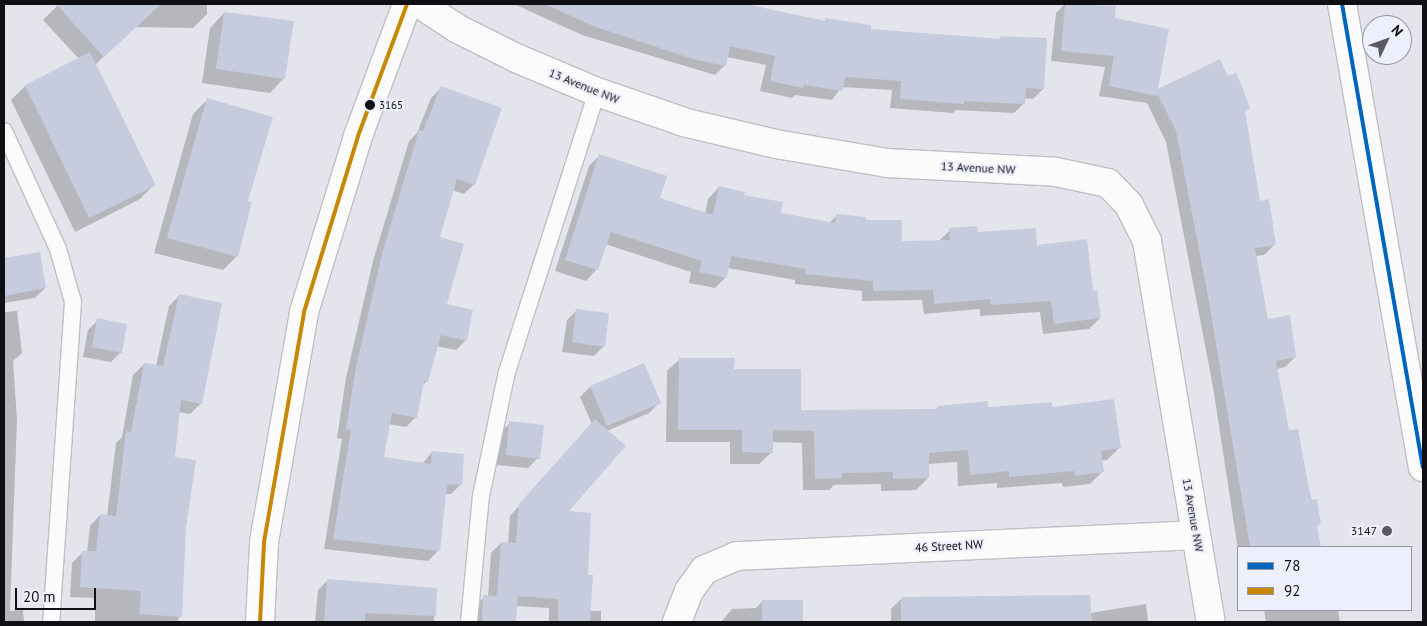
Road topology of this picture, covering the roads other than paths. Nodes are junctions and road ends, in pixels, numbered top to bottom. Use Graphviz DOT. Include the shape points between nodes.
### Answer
graph roads {
  1 [pos="407,4"];
  2 [pos="420,4"];
  3 [pos="1342,4"];
  4 [pos="597,92"];
  5 [pos="4,131"];
  6 [pos="1420,428"];
  7 [pos="1423,467"];
  8 [pos="1196,535"];
  9 [pos="51,622"];
  10 [pos="260,622"];
  11 [pos="469,622"];
  12 [pos="678,622"];
  13 [pos="1211,622"];
  1 -- 10 [label="street" via="358,136 304,312 264,542"];
  2 -- 4 [label="street, 13 Avenue NW" via="485,43"];
  3 -- 6 [label="street"];
  4 -- 8 [label="street, 13 Avenue NW" via="687,124 776,144 887,162 1056,172 1108,183 1129,205 1147,241"];
  4 -- 11 [label="lane" via="507,372 481,496"];
  5 -- 9 [label="lane" via="58,249 73,302"];
  6 -- 7 [label="street"];
  8 -- 12 [label="street, 46 Street NW" via="737,556 704,570 689,591"];
  8 -- 13 [label="street, 13 Avenue NW"];
}
